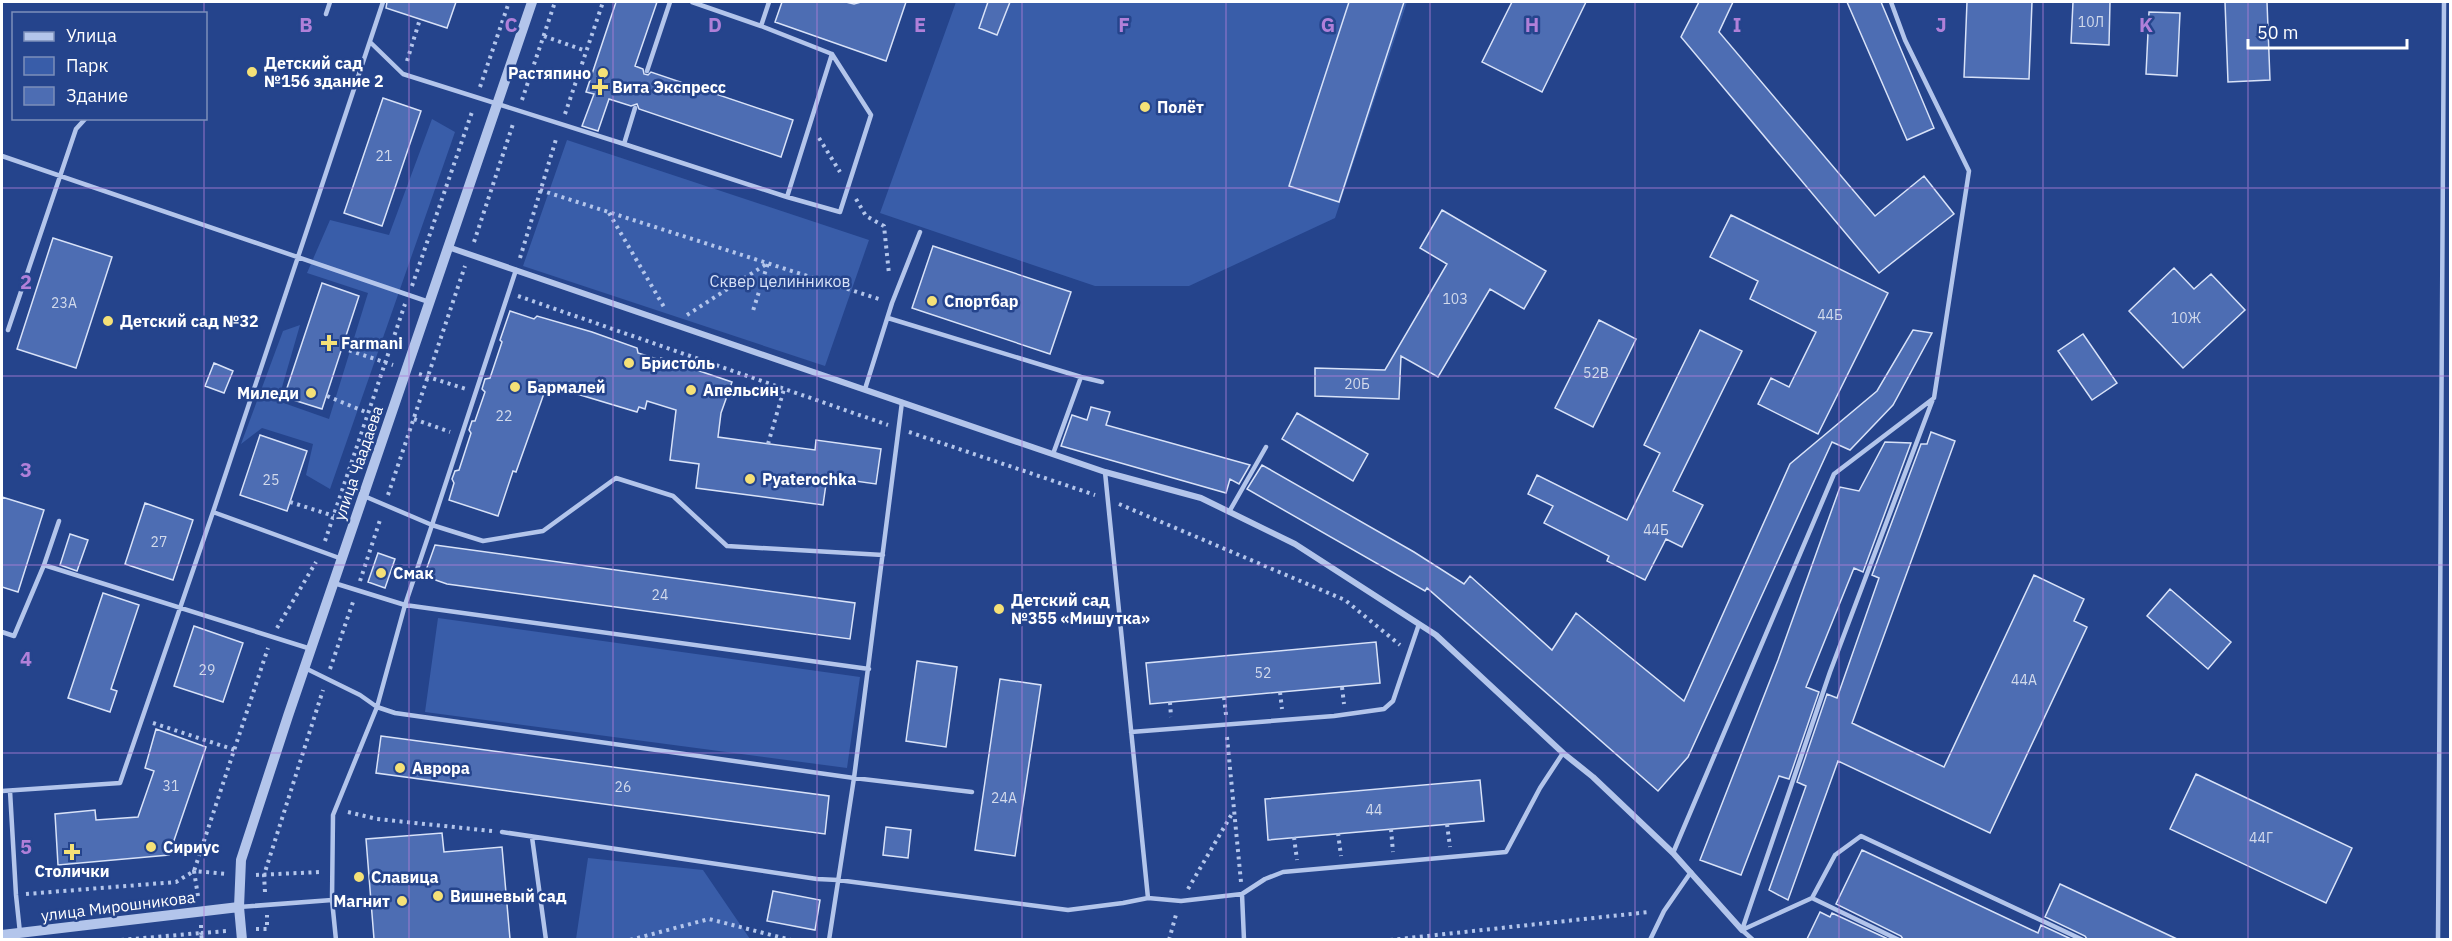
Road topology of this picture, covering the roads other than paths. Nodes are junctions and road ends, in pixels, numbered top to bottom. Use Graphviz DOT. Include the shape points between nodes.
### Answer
graph roads {
  1 [pos="330,2"];
  2 [pos="383,2"];
  3 [pos="532,2"];
  4 [pos="670,2"];
  5 [pos="692,2"];
  6 [pos="769,2"];
  7 [pos="1892,2"];
  8 [pos="2444,2"];
  9 [pos="326,14"];
  10 [pos="761,26"];
  11 [pos="370,42"];
  12 [pos="2444,48"];
  13 [pos="2451,52"];
  14 [pos="832,54"];
  15 [pos="647,70"];
  16 [pos="497,104"];
  17 [pos="635,108"];
  18 [pos="84,120"];
  19 [pos="624,144"];
  20 [pos="2,156"];
  21 [pos="59,176"];
  22 [pos="787,197"];
  23 [pos="920,232"];
  24 [pos="448,247"];
  25 [pos="298,258"];
  26 [pos="516,270"];
  27 [pos="429,302"];
  28 [pos="888,318"];
  29 [pos="8,330"];
  30 [pos="1081,377"];
  31 [pos="1102,382"];
  32 [pos="865,389"];
  33 [pos="1934,398"];
  34 [pos="902,402"];
  35 [pos="1266,447"];
  36 [pos="1053,454"];
  37 [pos="1105,472"];
  38 [pos="363,496"];
  39 [pos="213,512"];
  40 [pos="1229,512"];
  41 [pos="59,521"];
  42 [pos="432,525"];
  43 [pos="883,555"];
  44 [pos="342,559"];
  45 [pos="44,566"];
  46 [pos="334,583"];
  47 [pos="405,605"];
  48 [pos="179,607"];
  49 [pos="1419,624"];
  50 [pos="2,632"];
  51 [pos="311,650"];
  52 [pos="305,668"];
  53 [pos="869,669"];
  54 [pos="377,707"];
  55 [pos="1131,732"];
  56 [pos="1563,753"];
  57 [pos="854,778"];
  58 [pos="2,791"];
  59 [pos="10,791"];
  60 [pos="972,792"];
  61 [pos="502,832"];
  62 [pos="532,837"];
  63 [pos="1673,853"];
  64 [pos="1691,872"];
  65 [pos="838,880"];
  66 [pos="1242,894"];
  67 [pos="1148,898"];
  68 [pos="1812,898"];
  69 [pos="332,900"];
  70 [pos="239,907"];
  71 [pos="1743,930"];
  72 [pos="20,933"];
  73 [pos="2,934"];
  74 [pos="242,939"];
  75 [pos="336,939"];
  76 [pos="546,939"];
  77 [pos="829,939"];
  78 [pos="1244,939"];
  79 [pos="1650,939"];
  80 [pos="1754,939"];
  81 [pos="1899,939"];
  82 [pos="2083,939"];
  83 [pos="2438,939"];
  1 -- 9 [label="lane"];
  2 -- 11 [label="lane"];
  3 -- 16 [label="street, улица Чаадаева"];
  4 -- 15 [label="lane"];
  5 -- 10 [label="lane"];
  6 -- 10 [label="lane"];
  7 -- 33 [label="lane" via="1905,40 1969,171"];
  8 -- 12 [label="lane"];
  10 -- 14 [label="lane"];
  11 -- 16 [label="lane" via="403,74"];
  11 -- 25 [label="lane"];
  12 -- 13 [label="lane"];
  12 -- 83 [label="lane"];
  14 -- 22 [label="lane"];
  14 -- 22 [label="lane" via="871,115 840,212"];
  16 -- 19 [label="lane"];
  16 -- 24 [label="street, улица Чаадаева"];
  17 -- 19 [label="lane"];
  18 -- 21 [label="lane" via="76,129"];
  19 -- 22 [label="lane"];
  20 -- 21 [label="lane"];
  21 -- 25 [label="lane"];
  21 -- 29 [label="lane"];
  23 -- 28 [label="lane"];
  24 -- 26 [label="street"];
  24 -- 27 [label="street, улица Чаадаева"];
  25 -- 27 [label="lane"];
  25 -- 39 [label="lane"];
  26 -- 32 [label="street"];
  26 -- 42 [label="lane"];
  27 -- 38 [label="street, улица Чаадаева"];
  28 -- 30 [label="lane"];
  28 -- 32 [label="lane"];
  30 -- 31 [label="lane"];
  30 -- 36 [label="lane"];
  32 -- 34 [label="street"];
  33 -- 63 [label="lane" via="1834,474"];
  33 -- 71 [label="lane" via="1830,672"];
  34 -- 36 [label="street"];
  34 -- 43 [label="lane"];
  35 -- 40 [label="lane"];
  36 -- 37 [label="street"];
  37 -- 40 [label="street" via="1201,498"];
  37 -- 55 [label="lane"];
  38 -- 42 [label="lane"];
  38 -- 44 [label="street, улица Чаадаева"];
  39 -- 44 [label="lane"];
  39 -- 48 [label="lane"];
  40 -- 49 [label="street" via="1295,544"];
  41 -- 45 [label="lane"];
  42 -- 43 [label="lane" via="483,541 543,531 616,478 673,496 727,546"];
  42 -- 47 [label="lane"];
  43 -- 53 [label="lane"];
  44 -- 46 [label="street, улица Чаадаева"];
  45 -- 48 [label="lane"];
  45 -- 50 [label="lane" via="14,636"];
  46 -- 47 [label="lane"];
  46 -- 51 [label="street, улица Чаадаева"];
  47 -- 53 [label="lane"];
  47 -- 54 [label="lane"];
  48 -- 51 [label="lane"];
  48 -- 59 [label="lane" via="120,783"];
  49 -- 55 [label="lane" via="1393,701 1384,709"];
  49 -- 56 [label="street" via="1436,635"];
  51 -- 52 [label="street, улица Чаадаева"];
  52 -- 54 [label="lane"];
  52 -- 70 [label="street, улица Чаадаева" via="241,860"];
  53 -- 57 [label="lane"];
  54 -- 57 [label="lane" via="395,713"];
  54 -- 69 [label="lane" via="333,815"];
  55 -- 67 [label="lane"];
  56 -- 63 [label="street"];
  56 -- 66 [label="lane" via="1506,852 1283,872"];
  57 -- 60 [label="lane"];
  57 -- 65 [label="lane"];
  58 -- 59 [label="lane"];
  59 -- 72 [label="lane"];
  61 -- 62 [label="lane"];
  62 -- 65 [label="lane"];
  62 -- 76 [label="lane"];
  63 -- 64 [label="street"];
  64 -- 71 [label="street"];
  64 -- 79 [label="lane"];
  65 -- 67 [label="lane" via="1068,910"];
  65 -- 77 [label="lane"];
  66 -- 67 [label="lane" via="1181,901"];
  66 -- 78 [label="lane"];
  68 -- 71 [label="lane"];
  68 -- 81 [label="lane"];
  68 -- 82 [label="lane" via="1835,855 1861,836"];
  69 -- 70 [label="lane"];
  69 -- 75 [label="lane"];
  70 -- 72 [label="street, улица Мирошникова"];
  70 -- 74 [label="street, улица Чаадаева"];
  71 -- 80 [label="lane"];
  72 -- 73 [label="street, улица Мирошникова"];
}
